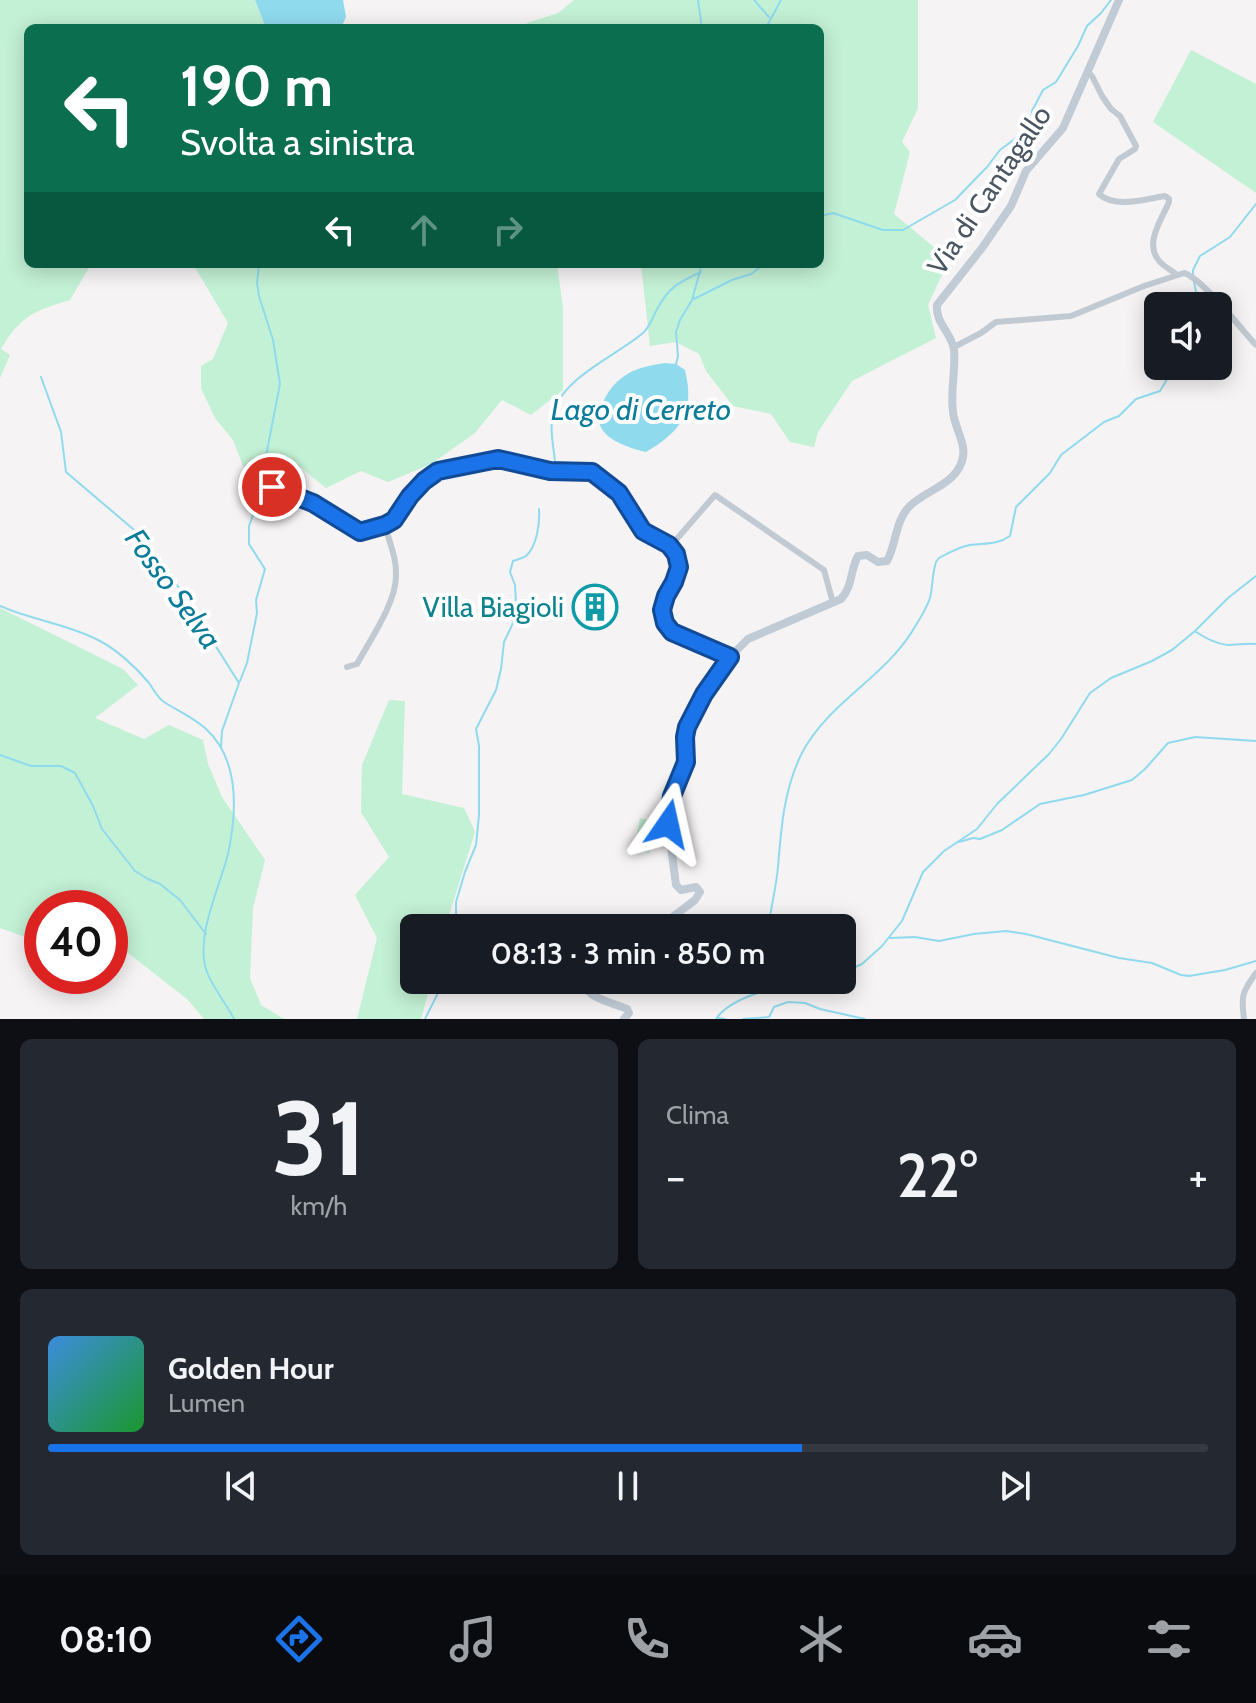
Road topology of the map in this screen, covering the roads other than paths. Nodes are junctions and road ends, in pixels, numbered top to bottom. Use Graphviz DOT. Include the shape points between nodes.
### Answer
graph roads {
  1 [pos="1119,0"];
  2 [pos="1088,72"];
  3 [pos="1176,274"];
  4 [pos="1256,345"];
  5 [pos="954,347"];
  6 [pos="272,487"];
  7 [pos="385,525"];
  8 [pos="669,545"];
  9 [pos="833,603"];
  10 [pos="730,657"];
  11 [pos="347,667"];
  12 [pos="676,914"];
  13 [pos="1256,973"];
  14 [pos="592,994"];
  15 [pos="624,1019"];
  16 [pos="1244,1019"];
  1 -- 2 [label="street, Via di Cantagallo"];
  2 -- 3 [label="street" via="1136,146 1119,159 1099,194 1122,202 1169,199 1154,244 1160,262"];
  2 -- 5 [label="street, Via di Cantagallo" via="1063,128 1026,171 1011,206 937,305 936,314"];
  3 -- 4 [label="street" via="1195,279"];
  3 -- 5 [label="street" via="1071,316 996,322"];
  5 -- 9 [label="street, Via di Cantagallo" via="953,414 963,444 960,466 908,508 887,561 858,556 850,586"];
  6 -- 7 [label="street" via="313,503 360,532"];
  7 -- 8 [label="street" via="438,471 498,459 550,471 592,472 619,493 643,531"];
  7 -- 11 [label="street" via="394,554 395,585 357,664"];
  8 -- 9 [label="street" via="715,495 824,570"];
  8 -- 10 [label="street" via="679,567 662,610 665,623 672,632"];
  9 -- 10 [label="street" via="756,634"];
  10 -- 12 [label="street" via="687,727 686,762 669,808 676,885 700,892"];
  13 -- 16 [label="street" via="1243,991"];
  14 -- 15 [label="street" via="627,1009"];
}
